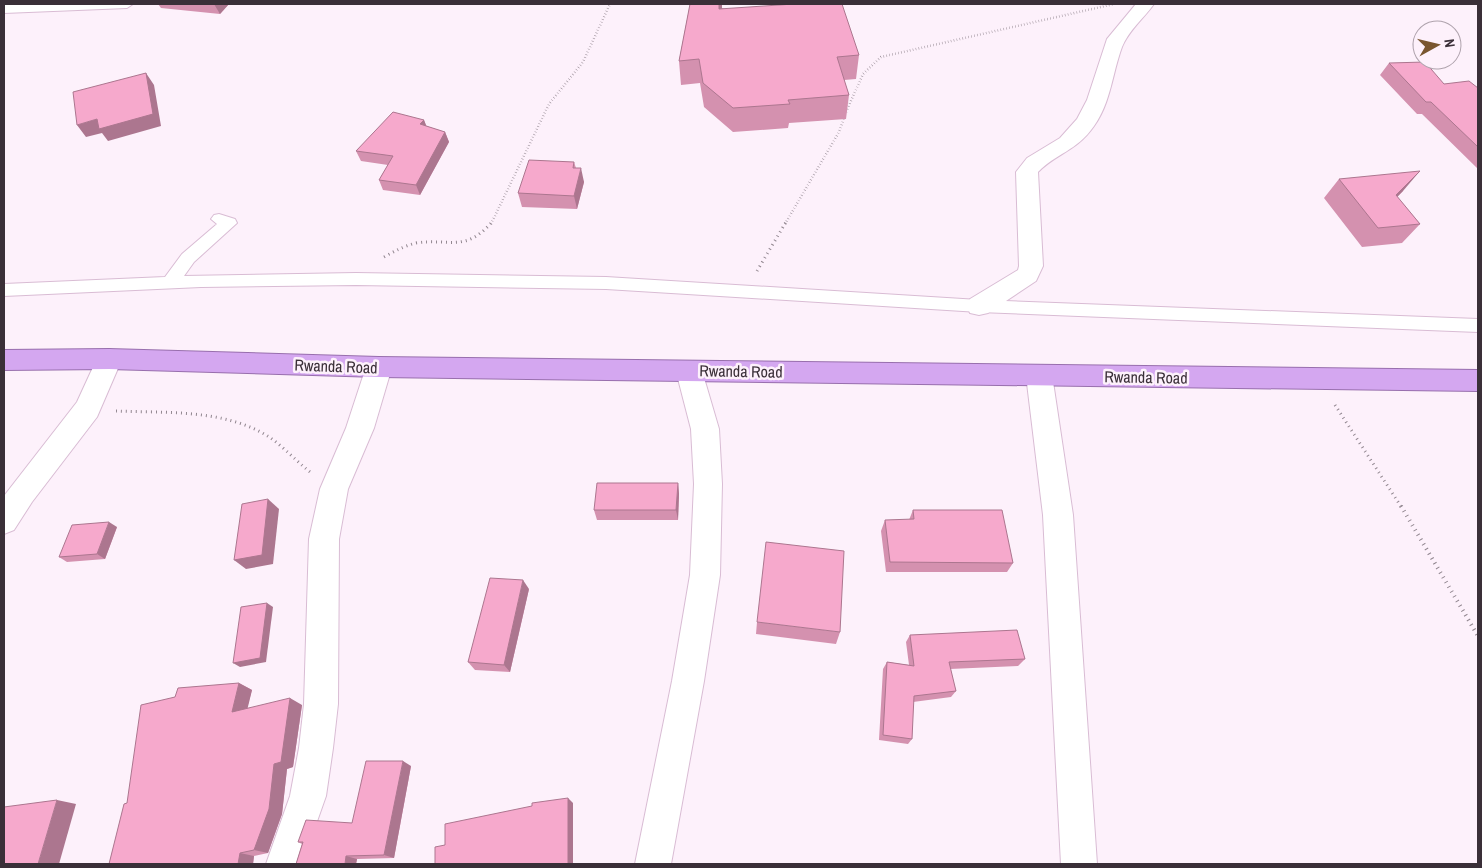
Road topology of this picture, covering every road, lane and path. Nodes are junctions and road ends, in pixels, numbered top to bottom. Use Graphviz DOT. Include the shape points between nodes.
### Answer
graph roads {
  1 [pos="127,4"];
  2 [pos="610,4"];
  3 [pos="1118,4"];
  4 [pos="1145,4"];
  5 [pos="4,9"];
  6 [pos="219,219"];
  7 [pos="356,279"];
  8 [pos="170,282"];
  9 [pos="4,290"];
  10 [pos="745,291"];
  11 [pos="979,306"];
  12 [pos="1478,326"];
  13 [pos="109,359"];
  14 [pos="4,360"];
  15 [pos="379,367"];
  16 [pos="689,371"];
  17 [pos="1039,375"];
  18 [pos="1318,379"];
  19 [pos="1478,381"];
  20 [pos="88,409"];
  21 [pos="334,489"];
  22 [pos="4,521"];
  23 [pos="1478,636"];
  24 [pos="284,864"];
  25 [pos="654,864"];
  26 [pos="1079,864"];
  1 -- 5 [label="lane"];
  2 -- 7 [label="path" via="589,51 549,104 495,219 480,236 458,243 418,243 402,247"];
  3 -- 10 [label="path" via="891,54 871,63 860,77 839,132"];
  4 -- 11 [label="street" via="1116,39 1094,111 1081,130 1065,144 1030,164 1027,172 1031,266 1028,275"];
  6 -- 8 [label="lane" via="229,223 188,258"];
  7 -- 8 [label="lane"];
  7 -- 10 [label="lane" via="606,283"];
  8 -- 9 [label="lane"];
  10 -- 11 [label="lane"];
  11 -- 12 [label="lane"];
  13 -- 14 [label="highway, Rwanda Road"];
  13 -- 15 [label="highway, Rwanda Road"];
  13 -- 20 [label="street"];
  15 -- 16 [label="highway, Rwanda Road"];
  15 -- 21 [label="street" via="360,428"];
  16 -- 17 [label="highway, Rwanda Road"];
  16 -- 25 [label="street" via="705,429 708,484 705,575"];
  17 -- 18 [label="highway, Rwanda Road"];
  17 -- 26 [label="street" via="1058,515"];
  18 -- 19 [label="highway, Rwanda Road"];
  18 -- 23 [label="path" via="1410,520"];
  20 -- 21 [label="path" via="232,422 268,436"];
  20 -- 22 [label="street"];
  21 -- 24 [label="street" via="324,539 321,704 316,748 308,796"];
}
